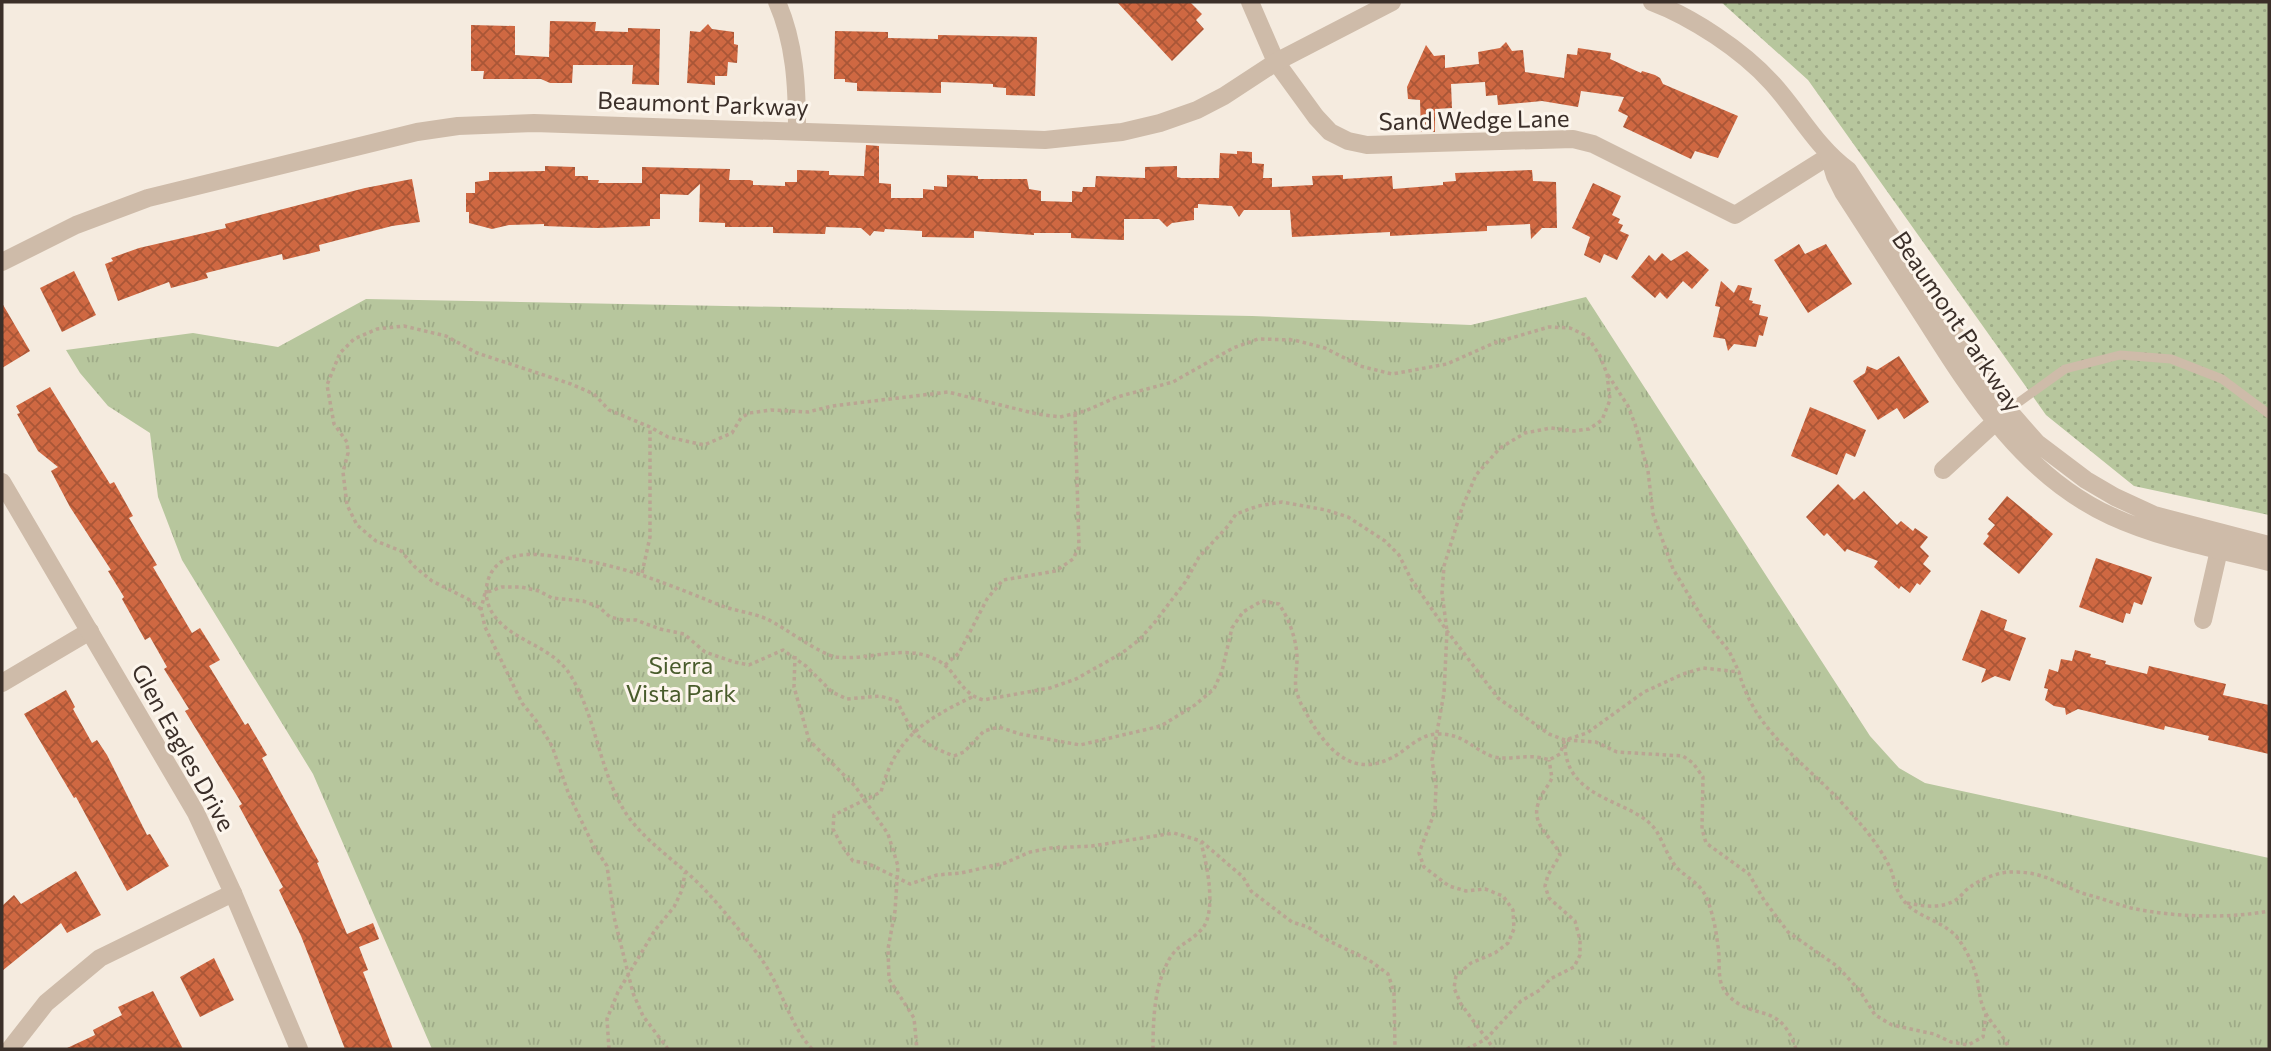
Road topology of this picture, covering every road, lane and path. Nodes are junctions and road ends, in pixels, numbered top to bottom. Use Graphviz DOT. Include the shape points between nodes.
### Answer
graph roads {
  1 [pos="777,2"];
  2 [pos="1250,2"];
  3 [pos="1392,2"];
  4 [pos="1652,2"];
  5 [pos="1276,62"];
  6 [pos="797,130"];
  7 [pos="1829,156"];
  8 [pos="2,262"];
  9 [pos="1607,374"];
  10 [pos="1075,414"];
  11 [pos="2269,414"];
  12 [pos="2001,416"];
  13 [pos="650,427"];
  14 [pos="1943,470"];
  15 [pos="2,482"];
  16 [pos="2221,542"];
  17 [pos="2269,545"];
  18 [pos="2269,562"];
  19 [pos="642,573"];
  20 [pos="485,593"];
  21 [pos="481,609"];
  22 [pos="2203,620"];
  23 [pos="90,631"];
  24 [pos="1447,631"];
  25 [pos="795,656"];
  26 [pos="945,665"];
  27 [pos="1739,673"];
  28 [pos="2,682"];
  29 [pos="972,697"];
  30 [pos="914,733"];
  31 [pos="1436,734"];
  32 [pos="1565,740"];
  33 [pos="1549,760"];
  34 [pos="865,801"];
  35 [pos="1200,841"];
  36 [pos="685,873"];
  37 [pos="897,879"];
  38 [pos="233,893"];
  39 [pos="1905,902"];
  40 [pos="2269,911"];
  41 [pos="628,976"];
  42 [pos="1986,1012"];
  43 [pos="1486,1039"];
  44 [pos="10,1049"];
  45 [pos="299,1049"];
  46 [pos="610,1049"];
  47 [pos="668,1049"];
  48 [pos="812,1049"];
  49 [pos="917,1049"];
  50 [pos="1153,1049"];
  51 [pos="1395,1049"];
  52 [pos="1467,1049"];
  53 [pos="1494,1049"];
  54 [pos="1796,1049"];
  55 [pos="2009,1049"];
  1 -- 6 [label="street" via="792,49"];
  2 -- 5 [label="street, Sand Wedge Lane"];
  3 -- 5 [label="street, Beaumont Parkway"];
  4 -- 7 [label="street, Beaumont Parkway" via="1708,32 1770,80"];
  5 -- 6 [label="street, Beaumont Parkway" via="1197,110 1122,132 1045,140"];
  5 -- 7 [label="street, Sand Wedge Lane" via="1316,117 1330,132 1348,141 1367,145 1573,139 1593,144 1735,215"];
  6 -- 8 [label="street, Beaumont Parkway" via="534,123 417,132 148,198 76,225"];
  7 -- 12 [label="street, Beaumont Parkway" via="1858,184 1974,363"];
  9 -- 10 [label="path" via="1587,336 1570,328 1549,327 1494,343 1447,364 1392,374 1360,366 1325,348 1294,340 1258,339 1173,382"];
  9 -- 24 [label="path" via="1610,400 1602,419 1589,429 1525,433 1500,448 1476,475 1444,566"];
  9 -- 27 [label="path" via="1635,424 1648,471 1653,514 1673,569"];
  10 -- 13 [label="path" via="1037,414 948,392 808,412 749,413 733,433 704,445 668,437"];
  10 -- 26 [label="path" via="1079,547 1073,559 1056,571 1003,580 987,599 959,653"];
  11 -- 12 [label="lane" via="2222,379 2171,359 2120,355 2065,369"];
  12 -- 14 [label="street"];
  12 -- 16 [label="street, Beaumont Parkway" via="2058,461 2115,497"];
  13 -- 19 [label="path" via="650,537"];
  13 -- 21 [label="path" via="609,410 594,394 477,353 446,336 404,326 377,329 354,339 340,353 327,385 334,424 347,442 342,472 347,505 357,525 376,541 401,551 432,581"];
  15 -- 23 [label="street, Glen Eagles Drive"];
  16 -- 17 [label="street, Beaumont Parkway"];
  16 -- 18 [label="street, Beaumont Parkway"];
  16 -- 22 [label="street"];
  19 -- 20 [label="path" via="579,559 526,555 508,558 495,568"];
  19 -- 26 [label="path" via="720,606 767,619 835,657 914,653"];
  20 -- 21 [label="path"];
  20 -- 25 [label="path" via="521,587 552,598 583,601 610,617 684,634 705,652 734,662 749,665 783,650"];
  20 -- 36 [label="path" via="493,614 569,673 622,807"];
  21 -- 41 [label="path" via="485,628 522,703 552,746 569,795 607,866"];
  23 -- 28 [label="street"];
  23 -- 38 [label="street, Glen Eagles Drive" via="196,813"];
  24 -- 29 [label="path" via="1399,555 1385,541 1348,517 1282,502 1236,514 1199,556 1155,622 1122,653 1050,688 993,699"];
  24 -- 31 [label="path" via="1444,693"];
  24 -- 32 [label="path" via="1498,698"];
  25 -- 30 [label="path" via="832,692 847,699 880,696 897,701"];
  25 -- 34 [label="path" via="794,687 809,740"];
  26 -- 29 [label="path"];
  27 -- 32 [label="path" via="1703,668 1683,674 1644,692 1587,733"];
  27 -- 39 [label="path" via="1750,702 1773,734 1879,845"];
  29 -- 30 [label="path" via="922,723"];
  30 -- 31 [label="path" via="923,742 954,755 964,752 984,732 999,727 1080,745 1161,726 1214,689 1232,628 1244,612 1262,601 1279,604 1289,619 1297,659 1297,695 1327,746 1341,757 1355,764 1374,765"];
  30 -- 34 [label="path" via="893,761 881,792"];
  31 -- 33 [label="path" via="1464,738 1493,757 1538,755"];
  31 -- 43 [label="path" via="1432,760 1435,811 1419,853 1423,867 1449,886 1465,891 1485,889 1503,896 1513,910 1514,929 1508,943 1456,976 1454,988 1461,1004"];
  32 -- 33 [label="path" via="1560,754"];
  32 -- 42 [label="path" via="1596,742 1617,752 1683,756 1693,763 1703,777 1706,843 1749,874 1788,932 1837,966 1875,1015 1892,1025 1968,1045 1983,1037"];
  32 -- 54 [label="path" via="1565,755 1591,792 1644,819 1656,830 1678,869 1696,881 1707,897 1719,949 1721,984 1728,996 1785,1025"];
  33 -- 43 [label="path" via="1552,778 1535,817 1560,855 1545,886 1549,898 1575,921 1580,954 1574,967 1521,1001"];
  34 -- 37 [label="path" via="888,834 898,866"];
  34 -- 37 [label="path" via="834,815 832,829 853,861"];
  35 -- 37 [label="path" via="1174,832 1030,852 1005,863 910,884"];
  35 -- 50 [label="path" via="1207,861 1208,912 1203,928 1177,947 1164,969"];
  35 -- 51 [label="path" via="1243,877 1251,891 1292,922 1388,974 1394,992"];
  36 -- 41 [label="path" via="674,907"];
  36 -- 48 [label="path" via="704,889 763,961"];
  37 -- 49 [label="path" via="889,979 914,1018"];
  38 -- 44 [label="street" via="100,958 46,1003"];
  38 -- 45 [label="street, Glen Eagles Drive"];
  39 -- 40 [label="path" via="1938,906 1955,901 1984,879 2012,871 2045,876 2131,908 2169,914 2245,916"];
  39 -- 42 [label="path" via="1912,911 1957,937 1977,977"];
  41 -- 46 [label="path" via="607,1019"];
  41 -- 47 [label="path" via="643,1016"];
  42 -- 55 [label="path"];
  43 -- 52 [label="path"];
  43 -- 53 [label="path"];
}
